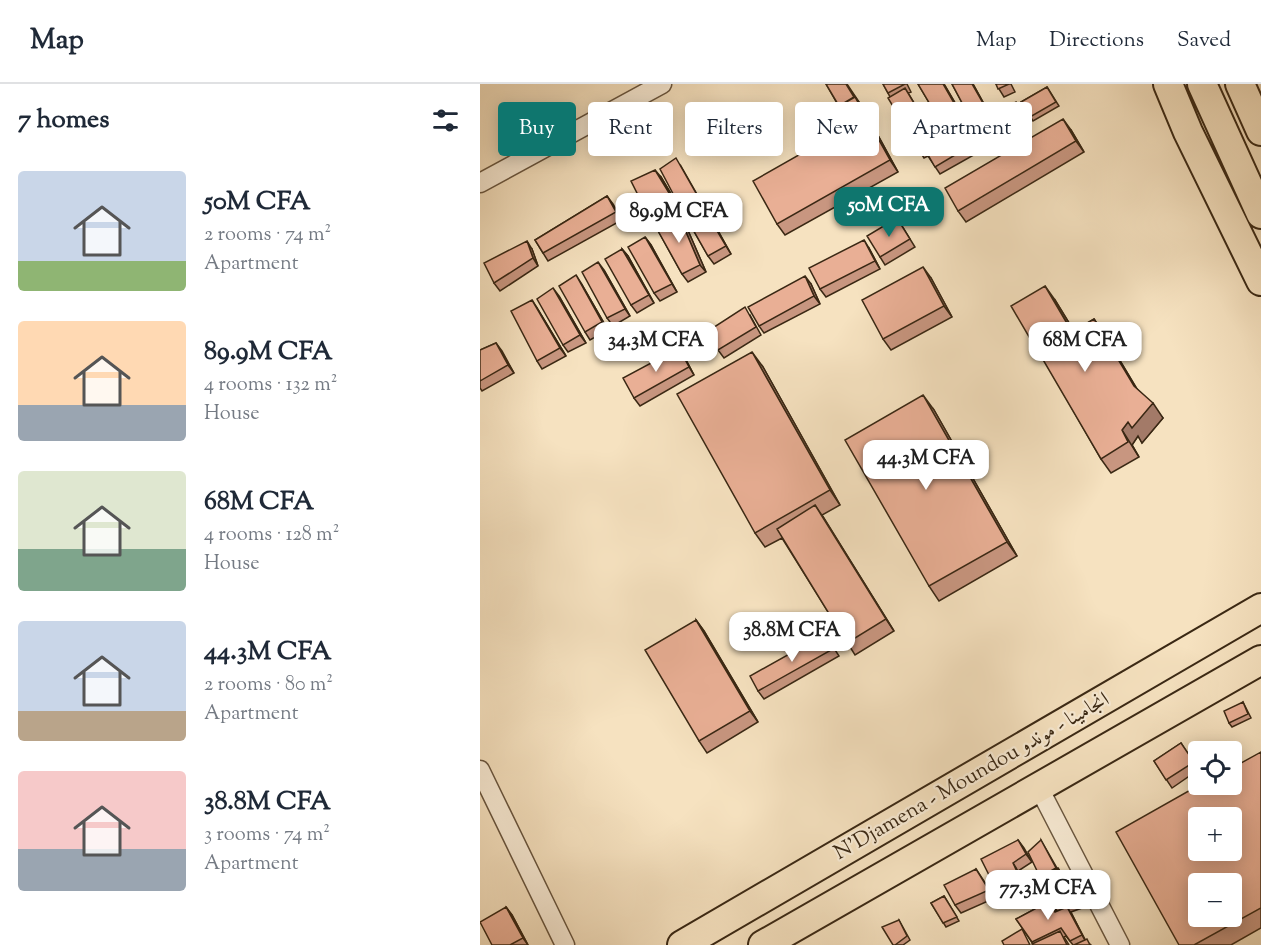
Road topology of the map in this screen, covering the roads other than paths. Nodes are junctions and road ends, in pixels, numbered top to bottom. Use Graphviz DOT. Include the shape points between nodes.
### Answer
graph roads {
  1 [pos="662,84"];
  2 [pos="1168,84"];
  3 [pos="1202,84"];
  4 [pos="1240,84"];
  5 [pos="643,89"];
  6 [pos="1261,131"];
  7 [pos="480,183"];
  8 [pos="1261,214"];
  9 [pos="1261,281"];
  10 [pos="1261,608"];
  11 [pos="1261,660"];
  12 [pos="480,770"];
  13 [pos="1040,788"];
  14 [pos="565,945"];
  15 [pos="682,945"];
  16 [pos="763,945"];
  17 [pos="1120,945"];
  1 -- 5 [label="street"];
  2 -- 9 [label="main road"];
  3 -- 8 [label="main road"];
  4 -- 6 [label="main road"];
  5 -- 7 [label="street"];
  10 -- 15 [label="main road, N'Djamena - Moundou انجامينا - موندو"];
  11 -- 13 [label="main road, N'Djamena - Moundou انجامينا - موندو"];
  12 -- 14 [label="street"];
  13 -- 16 [label="main road, N'Djamena - Moundou انجامينا - موندو"];
  13 -- 17 [label="street"];
}
